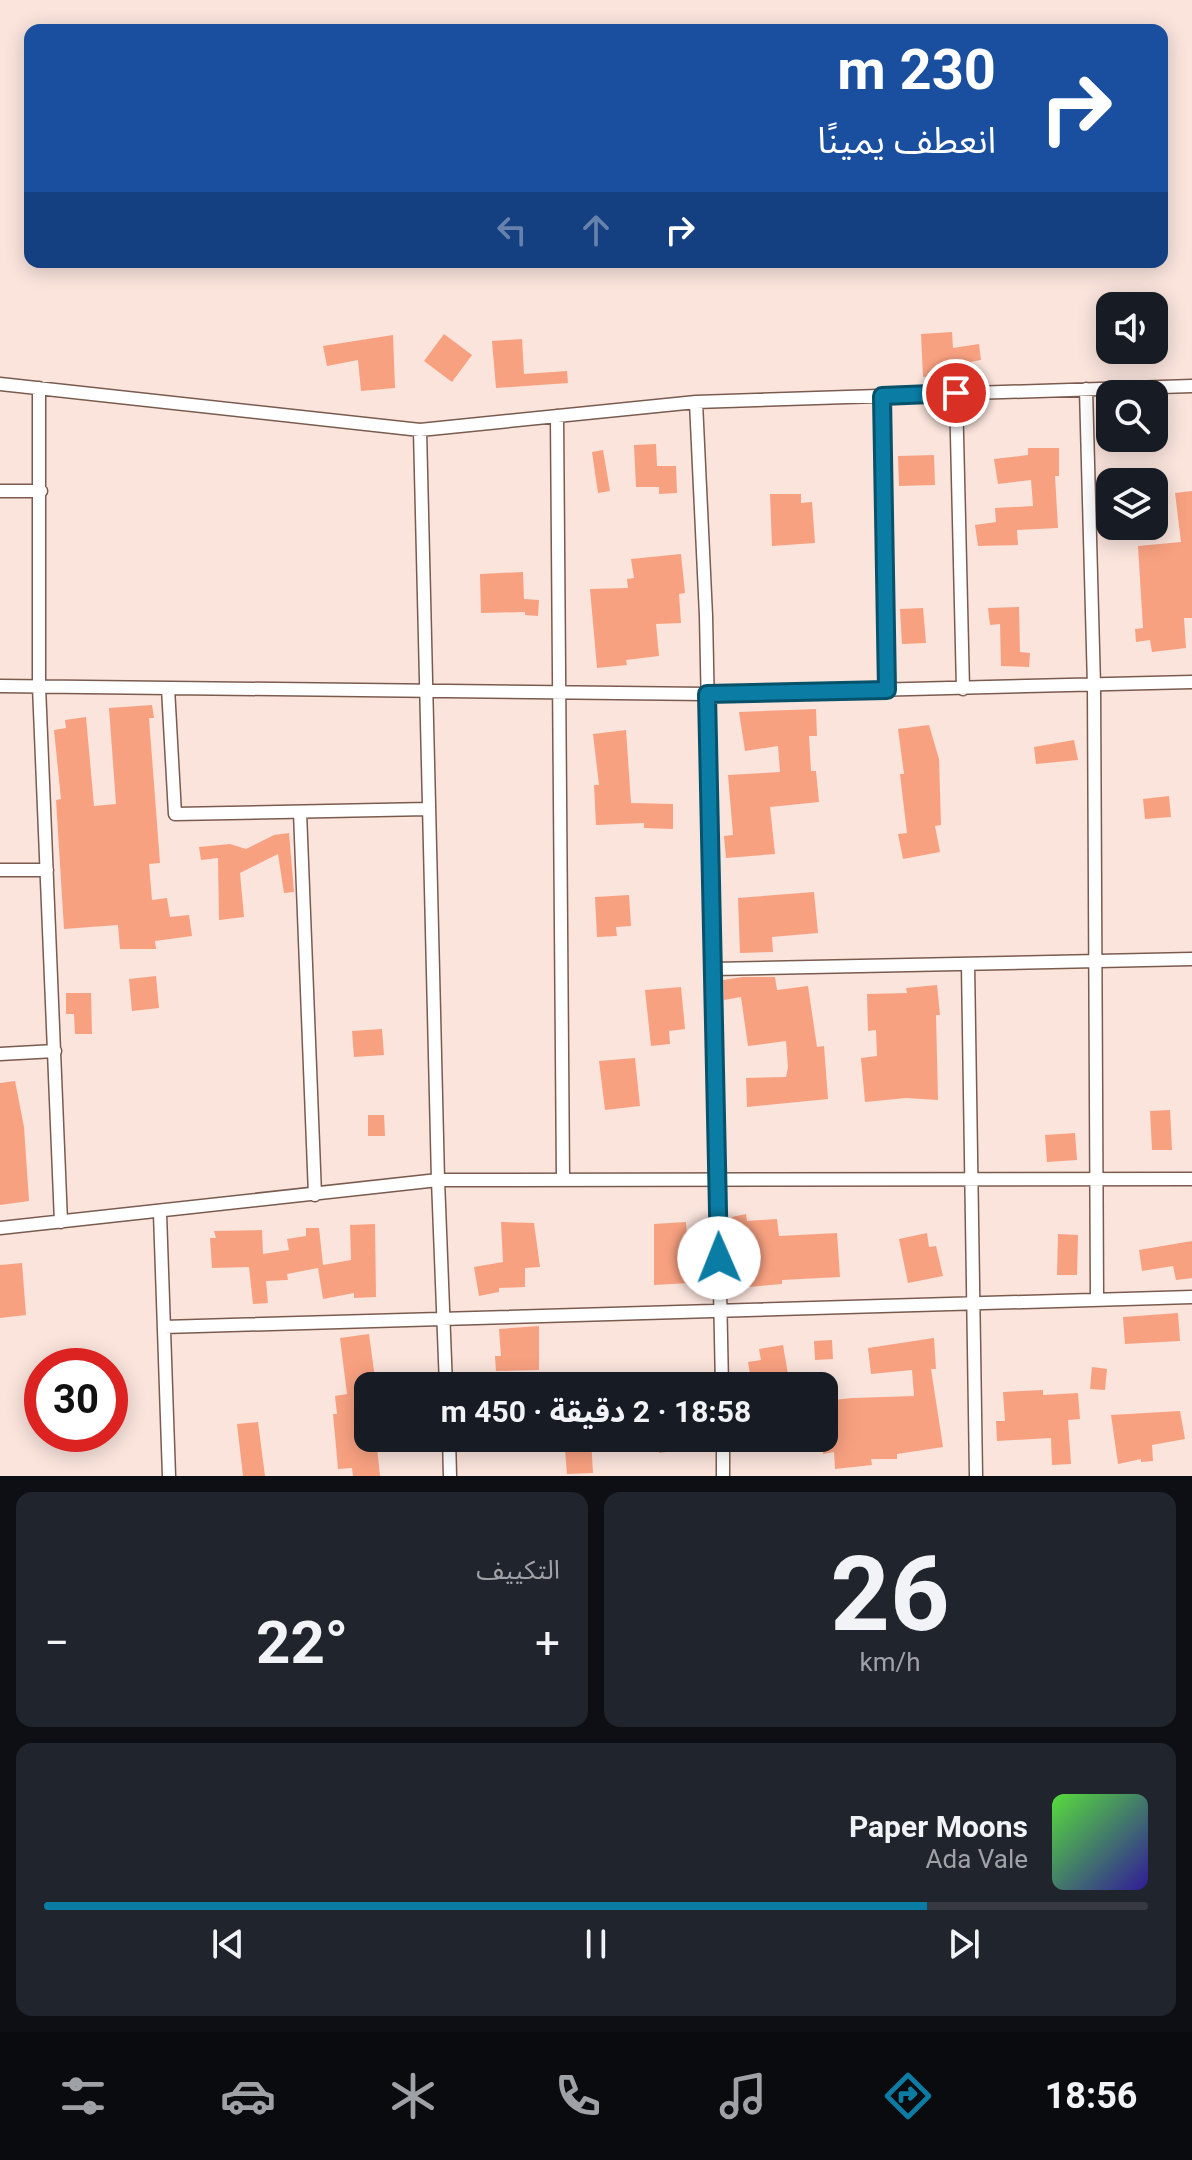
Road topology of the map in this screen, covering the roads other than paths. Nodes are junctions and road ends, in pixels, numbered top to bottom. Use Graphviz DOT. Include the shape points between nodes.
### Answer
graph roads {
  1 [pos="0,384"];
  2 [pos="1192,386"];
  3 [pos="39,388"];
  4 [pos="1086,389"];
  5 [pos="956,393"];
  6 [pos="882,396"];
  7 [pos="696,402"];
  8 [pos="557,416"];
  9 [pos="420,430"];
  10 [pos="0,491"];
  11 [pos="41,491"];
  12 [pos="1192,682"];
  13 [pos="0,686"];
  14 [pos="39,686"];
  15 [pos="1094,686"];
  16 [pos="168,688"];
  17 [pos="963,689"];
  18 [pos="887,690"];
  19 [pos="425,691"];
  20 [pos="559,693"];
  21 [pos="707,694"];
  22 [pos="428,809"];
  23 [pos="300,812"];
  24 [pos="0,870"];
  25 [pos="47,870"];
  26 [pos="1192,959"];
  27 [pos="1095,961"];
  28 [pos="968,964"];
  29 [pos="713,969"];
  30 [pos="55,1051"];
  31 [pos="0,1054"];
  32 [pos="1192,1179"];
  33 [pos="438,1180"];
  34 [pos="563,1180"];
  35 [pos="717,1180"];
  36 [pos="971,1180"];
  37 [pos="1096,1180"];
  38 [pos="315,1195"];
  39 [pos="160,1213"];
  40 [pos="61,1222"];
  41 [pos="0,1228"];
  42 [pos="1192,1297"];
  43 [pos="1097,1300"];
  44 [pos="973,1304"];
  45 [pos="720,1311"];
  46 [pos="444,1319"];
  47 [pos="164,1327"];
  48 [pos="446,1372"];
  49 [pos="722,1372"];
  50 [pos="449,1452"];
  51 [pos="723,1452"];
  52 [pos="169,1476"];
  53 [pos="450,1476"];
  54 [pos="723,1476"];
  55 [pos="976,1476"];
  1 -- 3 [label="street"];
  2 -- 4 [label="street"];
  3 -- 9 [label="street"];
  3 -- 11 [label="street"];
  4 -- 5 [label="street"];
  4 -- 15 [label="street"];
  5 -- 6 [label="street"];
  5 -- 17 [label="street"];
  6 -- 7 [label="street"];
  6 -- 18 [label="street"];
  7 -- 8 [label="street"];
  7 -- 21 [label="street"];
  8 -- 9 [label="street"];
  8 -- 20 [label="street"];
  9 -- 19 [label="street"];
  10 -- 11 [label="street"];
  11 -- 14 [label="street"];
  12 -- 15 [label="street"];
  13 -- 14 [label="street"];
  14 -- 16 [label="street"];
  14 -- 25 [label="street"];
  15 -- 17 [label="street"];
  15 -- 27 [label="street"];
  16 -- 19 [label="street"];
  16 -- 23 [label="street" via="175,814"];
  17 -- 18 [label="street"];
  18 -- 21 [label="street"];
  19 -- 20 [label="street"];
  19 -- 22 [label="street"];
  20 -- 21 [label="street"];
  20 -- 34 [label="street"];
  21 -- 29 [label="street"];
  22 -- 23 [label="street"];
  22 -- 33 [label="street"];
  23 -- 38 [label="street"];
  24 -- 25 [label="street"];
  25 -- 30 [label="street"];
  26 -- 27 [label="street"];
  27 -- 28 [label="street"];
  27 -- 37 [label="street"];
  28 -- 29 [label="street"];
  28 -- 36 [label="street"];
  29 -- 35 [label="street"];
  30 -- 31 [label="street"];
  30 -- 40 [label="street"];
  32 -- 37 [label="street"];
  33 -- 34 [label="street"];
  33 -- 38 [label="street"];
  33 -- 46 [label="street"];
  34 -- 35 [label="street"];
  35 -- 36 [label="street"];
  35 -- 45 [label="street"];
  36 -- 37 [label="street"];
  36 -- 44 [label="street"];
  37 -- 43 [label="street"];
  38 -- 39 [label="street"];
  39 -- 40 [label="street"];
  39 -- 47 [label="street"];
  40 -- 41 [label="street"];
  42 -- 43 [label="street"];
  43 -- 44 [label="street"];
  44 -- 45 [label="street"];
  44 -- 55 [label="street"];
  45 -- 46 [label="street"];
  45 -- 49 [label="street"];
  46 -- 47 [label="street"];
  46 -- 48 [label="street"];
  47 -- 52 [label="street"];
  50 -- 53 [label="street"];
  51 -- 54 [label="street"];
}
